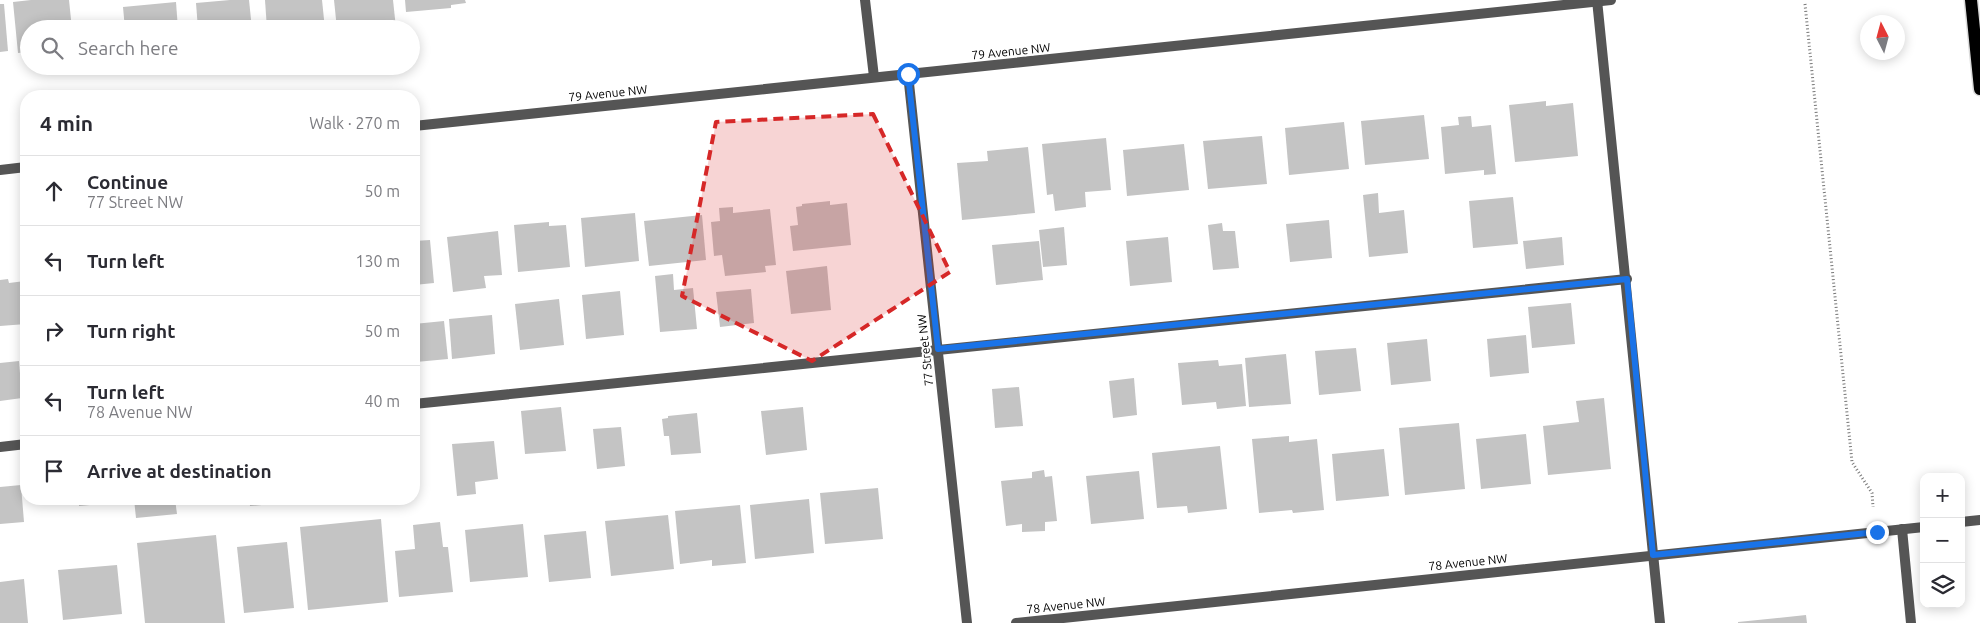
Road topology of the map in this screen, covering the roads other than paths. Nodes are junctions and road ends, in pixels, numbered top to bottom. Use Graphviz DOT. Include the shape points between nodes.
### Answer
graph roads {
  1 [pos="865,0"];
  2 [pos="1611,0"];
  3 [pos="1971,0"];
  4 [pos="1597,1"];
  5 [pos="908,74"];
  6 [pos="874,78"];
  7 [pos="1980,89"];
  8 [pos="420,125"];
  9 [pos="20,168"];
  10 [pos="0,170"];
  11 [pos="1627,279"];
  12 [pos="938,349"];
  13 [pos="420,403"];
  14 [pos="20,445"];
  15 [pos="0,447"];
  16 [pos="1980,520"];
  17 [pos="1965,522"];
  18 [pos="1920,527"];
  19 [pos="1902,529"];
  20 [pos="1653,555"];
  21 [pos="967,623"];
  22 [pos="1016,623"];
  23 [pos="1660,623"];
  24 [pos="1911,623"];
  1 -- 6 [label="street"];
  2 -- 4 [label="street, 79 Avenue NW"];
  3 -- 7 [label="main road"];
  4 -- 5 [label="street, 79 Avenue NW"];
  4 -- 11 [label="street"];
  5 -- 6 [label="street, 79 Avenue NW"];
  5 -- 12 [label="street, 77 Street NW"];
  6 -- 8 [label="street, 79 Avenue NW"];
  9 -- 10 [label="street"];
  11 -- 12 [label="street"];
  11 -- 20 [label="street"];
  12 -- 13 [label="street"];
  12 -- 21 [label="street, 77 Street NW"];
  14 -- 15 [label="street"];
  16 -- 17 [label="street"];
  18 -- 19 [label="street, 78 Avenue NW"];
  19 -- 20 [label="street, 78 Avenue NW"];
  19 -- 24 [label="street"];
  20 -- 22 [label="street, 78 Avenue NW"];
  20 -- 23 [label="street"];
}
